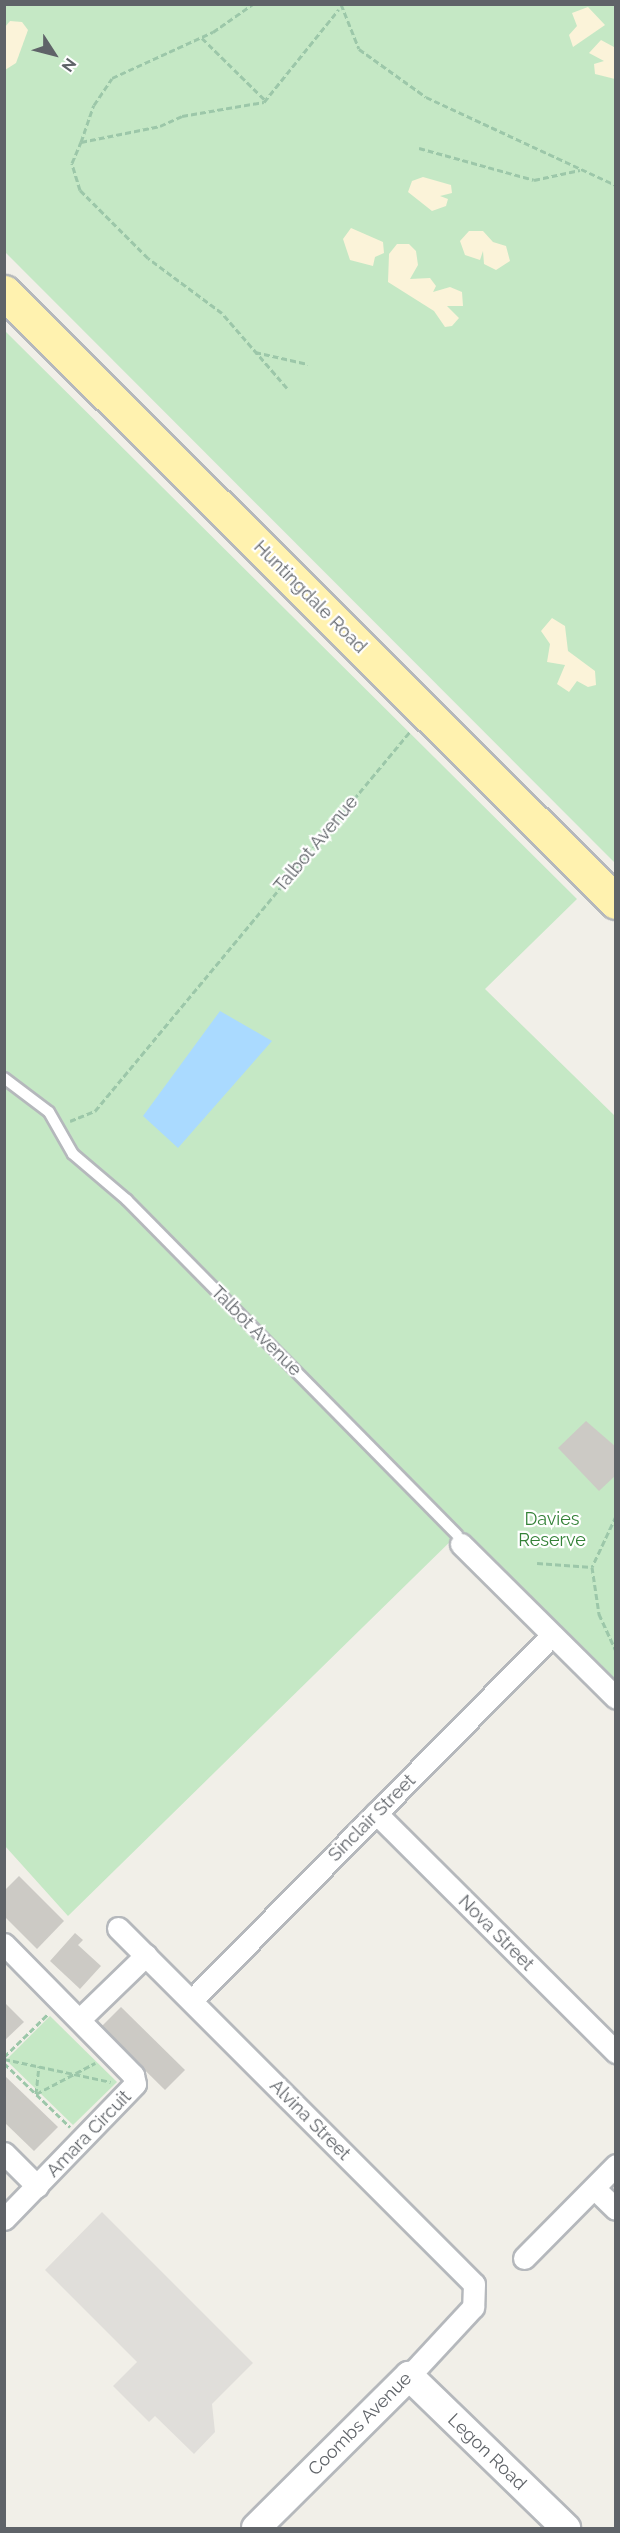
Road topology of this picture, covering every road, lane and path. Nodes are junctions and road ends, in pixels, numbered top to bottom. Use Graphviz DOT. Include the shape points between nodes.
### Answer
graph roads {
  1 [pos="253,4"];
  2 [pos="340,7"];
  3 [pos="202,38"];
  4 [pos="266,101"];
  5 [pos="81,142"];
  6 [pos="419,148"];
  7 [pos="580,170"];
  8 [pos="615,185"];
  9 [pos="4,292"];
  10 [pos="253,352"];
  11 [pos="308,364"];
  12 [pos="287,388"];
  13 [pos="426,713"];
  14 [pos="615,902"];
  15 [pos="4,1078"];
  16 [pos="57,1126"];
  17 [pos="615,1516"];
  18 [pos="459,1539"];
  19 [pos="537,1563"];
  20 [pos="592,1567"];
  21 [pos="552,1635"];
  22 [pos="615,1651"];
  23 [pos="615,1698"];
  24 [pos="376,1814"];
  25 [pos="118,1928"];
  26 [pos="8,1955"];
  27 [pos="146,1955"];
  28 [pos="191,2001"];
  29 [pos="50,2012"];
  30 [pos="80,2019"];
  31 [pos="615,2052"];
  32 [pos="4,2060"];
  33 [pos="99,2061"];
  34 [pos="39,2066"];
  35 [pos="74,2074"];
  36 [pos="119,2084"];
  37 [pos="36,2094"];
  38 [pos="83,2140"];
  39 [pos="4,2153"];
  40 [pos="615,2165"];
  41 [pos="37,2186"];
  42 [pos="594,2188"];
  43 [pos="615,2210"];
  44 [pos="4,2219"];
  45 [pos="524,2258"];
  46 [pos="463,2319"];
  47 [pos="409,2376"];
  48 [pos="256,2529"];
  49 [pos="566,2529"];
  1 -- 3 [label="path"];
  2 -- 4 [label="path"];
  2 -- 7 [label="path" via="359,50 426,97"];
  3 -- 4 [label="path"];
  3 -- 5 [label="path" via="112,78 94,105"];
  4 -- 5 [label="path"];
  5 -- 10 [label="path" via="72,163 80,190 148,258 222,313"];
  6 -- 7 [label="path" via="534,180"];
  7 -- 8 [label="path"];
  9 -- 13 [label="main road, Huntingdale Road"];
  10 -- 11 [label="path"];
  10 -- 12 [label="path"];
  13 -- 14 [label="main road, Huntingdale Road"];
  13 -- 16 [label="path, Talbot Avenue" via="95,1111"];
  15 -- 16 [label="lane, Talbot Avenue" via="49,1112"];
  16 -- 18 [label="lane, Talbot Avenue" via="73,1154 127,1200"];
  17 -- 20 [label="path"];
  18 -- 21 [label="street, Talbot Avenue"];
  19 -- 20 [label="path"];
  20 -- 22 [label="path" via="599,1614"];
  21 -- 23 [label="street, Talbot Avenue"];
  21 -- 24 [label="street, Sinclair Street"];
  24 -- 28 [label="street, Sinclair Street"];
  24 -- 31 [label="street, Nova Street"];
  25 -- 27 [label="street, Alvina Street"];
  26 -- 30 [label="street, Amara Circuit"];
  27 -- 28 [label="street, Alvina Street"];
  27 -- 30 [label="street"];
  28 -- 46 [label="street, Alvina Street" via="467,2276 476,2294"];
  29 -- 32 [label="path"];
  30 -- 38 [label="street, Amara Circuit" via="133,2075 135,2085"];
  32 -- 34 [label="path"];
  32 -- 37 [label="path"];
  33 -- 35 [label="path"];
  34 -- 35 [label="path"];
  34 -- 37 [label="path"];
  35 -- 36 [label="path"];
  35 -- 37 [label="path"];
  37 -- 38 [label="path"];
  38 -- 41 [label="street, Amara Circuit"];
  39 -- 41 [label="street"];
  40 -- 42 [label="street"];
  41 -- 44 [label="street, Amara Circuit"];
  42 -- 43 [label="street"];
  42 -- 45 [label="street"];
  46 -- 47 [label="street, Coombs Avenue"];
  47 -- 48 [label="street, Coombs Avenue"];
  47 -- 49 [label="street, Legon Road"];
}
